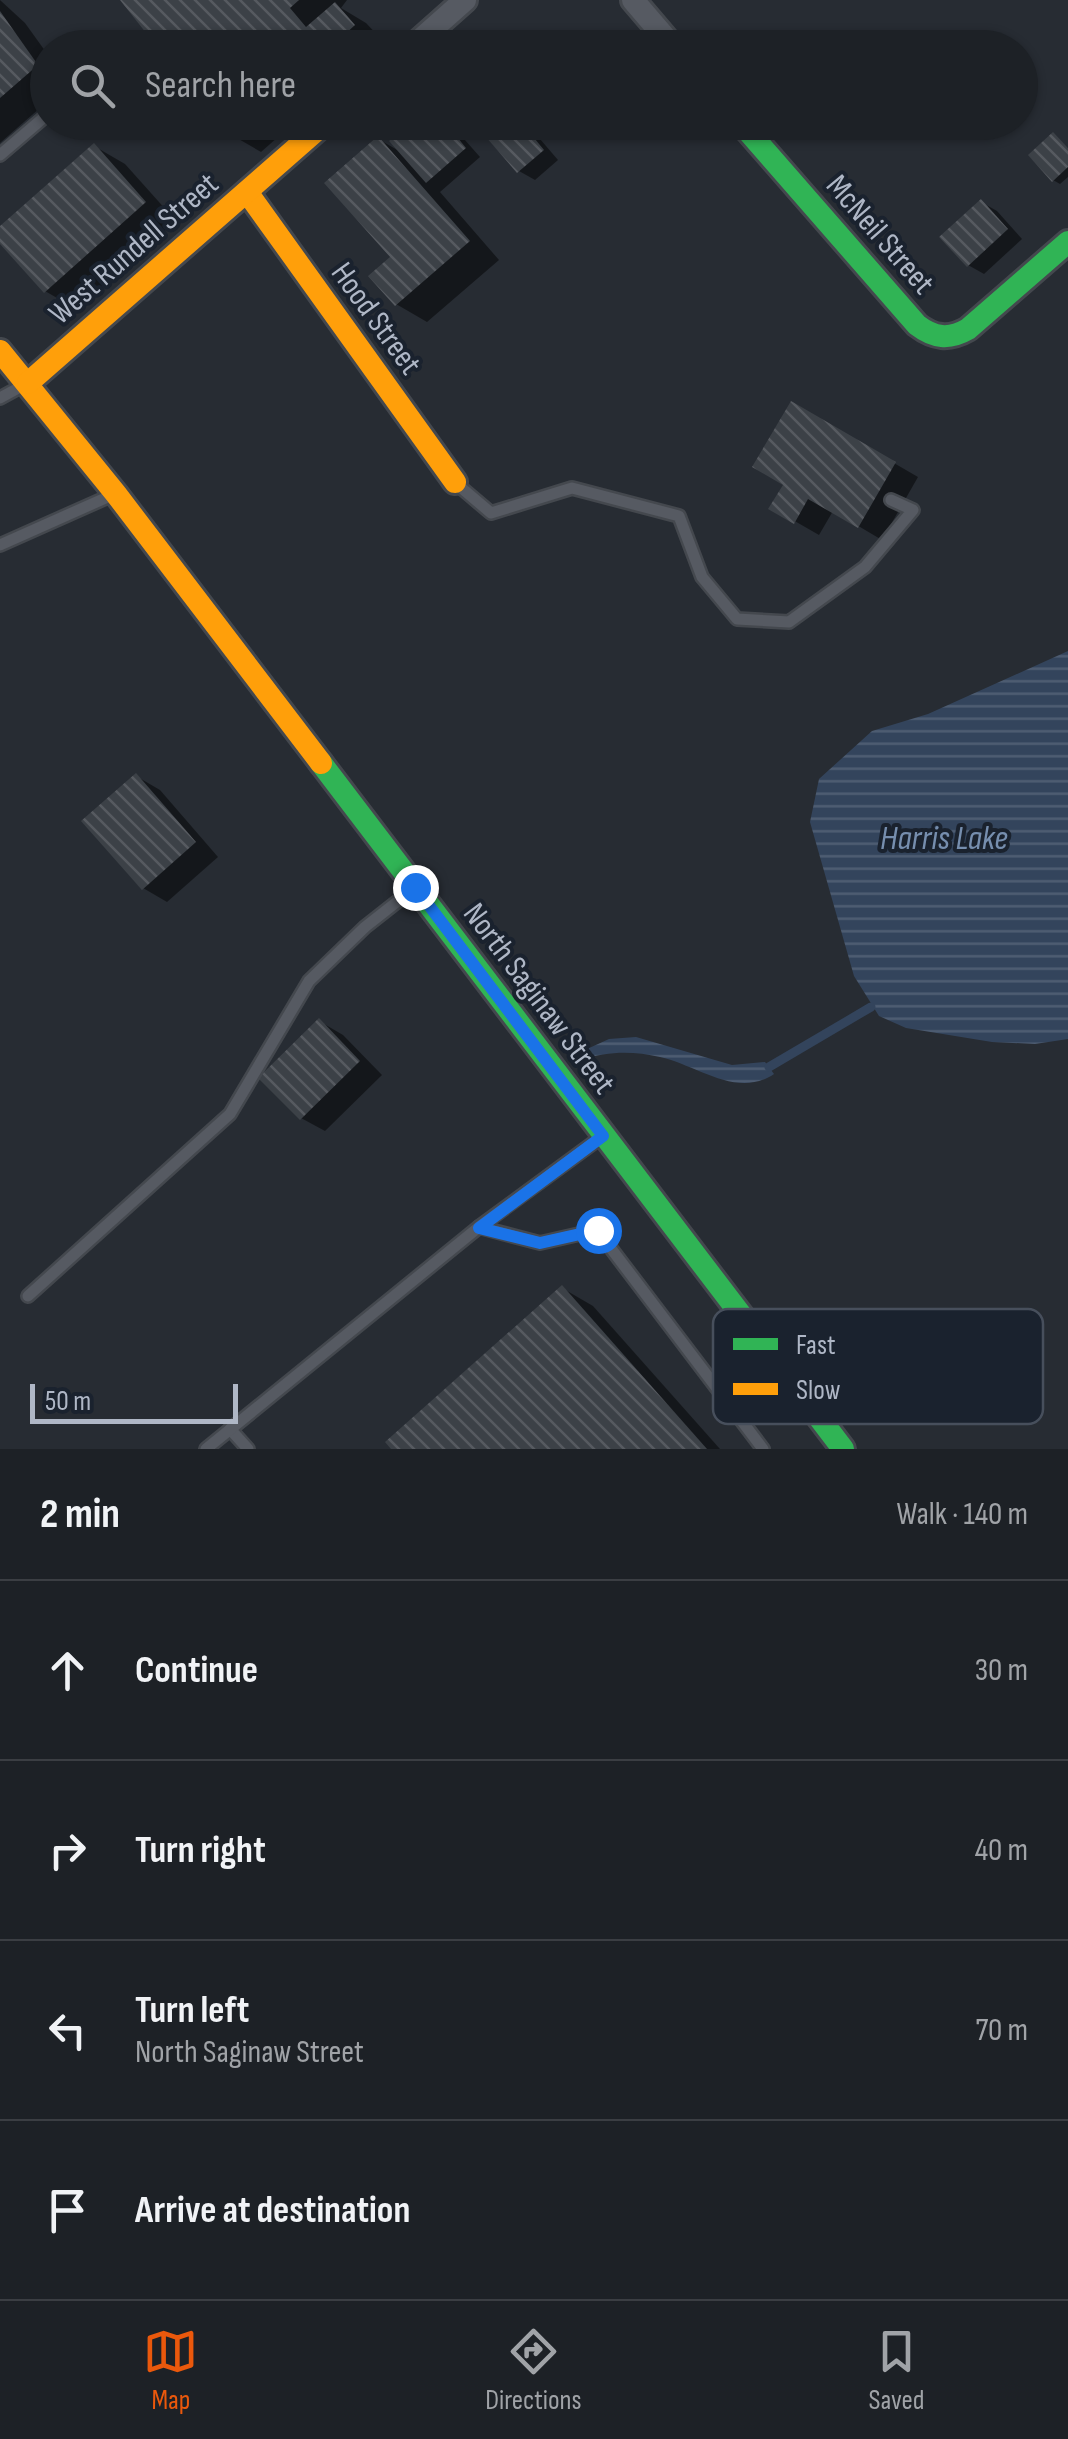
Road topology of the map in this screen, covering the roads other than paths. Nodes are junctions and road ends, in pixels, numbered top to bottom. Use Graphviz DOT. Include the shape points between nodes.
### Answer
graph roads {
  1 [pos="465,0"];
  2 [pos="633,0"];
  3 [pos="431,30"];
  4 [pos="659,30"];
  5 [pos="30,129"];
  6 [pos="306,140"];
  7 [pos="756,140"];
  8 [pos="0,155"];
  9 [pos="247,192"];
  10 [pos="1068,242"];
  11 [pos="0,351"];
  12 [pos="28,383"];
  13 [pos="0,398"];
  14 [pos="455,482"];
  15 [pos="116,494"];
  16 [pos="890,500"];
  17 [pos="0,545"];
  18 [pos="415,887"];
  19 [pos="603,1136"];
  20 [pos="479,1228"];
  21 [pos="28,1296"];
  22 [pos="735,1309"];
  23 [pos="713,1383"];
  24 [pos="744,1424"];
  25 [pos="823,1424"];
  26 [pos="230,1429"];
  27 [pos="206,1449"];
  28 [pos="248,1449"];
  29 [pos="763,1449"];
  30 [pos="842,1449"];
  1 -- 3 [label="street"];
  2 -- 4 [label="street"];
  5 -- 8 [label="lane"];
  6 -- 9 [label="street, West Rundell Street"];
  7 -- 10 [label="street, McNeil Street" via="917,325 938,337 968,330"];
  9 -- 12 [label="street, West Rundell Street"];
  9 -- 14 [label="street, Hood Street"];
  11 -- 12 [label="street, North Saginaw Street"];
  12 -- 13 [label="lane"];
  12 -- 15 [label="street, North Saginaw Street"];
  14 -- 16 [label="lane" via="491,514 572,488 679,516 702,577 737,619 789,622 865,567 913,510"];
  15 -- 17 [label="lane"];
  15 -- 18 [label="street, North Saginaw Street"];
  18 -- 19 [label="street, North Saginaw Street"];
  18 -- 21 [label="lane" via="309,980 230,1114"];
  19 -- 20 [label="lane"];
  19 -- 22 [label="street, North Saginaw Street"];
  20 -- 23 [label="lane" via="540,1243 598,1230"];
  20 -- 26 [label="lane"];
  24 -- 29 [label="lane"];
  25 -- 30 [label="street, North Saginaw Street"];
  26 -- 27 [label="lane"];
  26 -- 28 [label="lane"];
}
